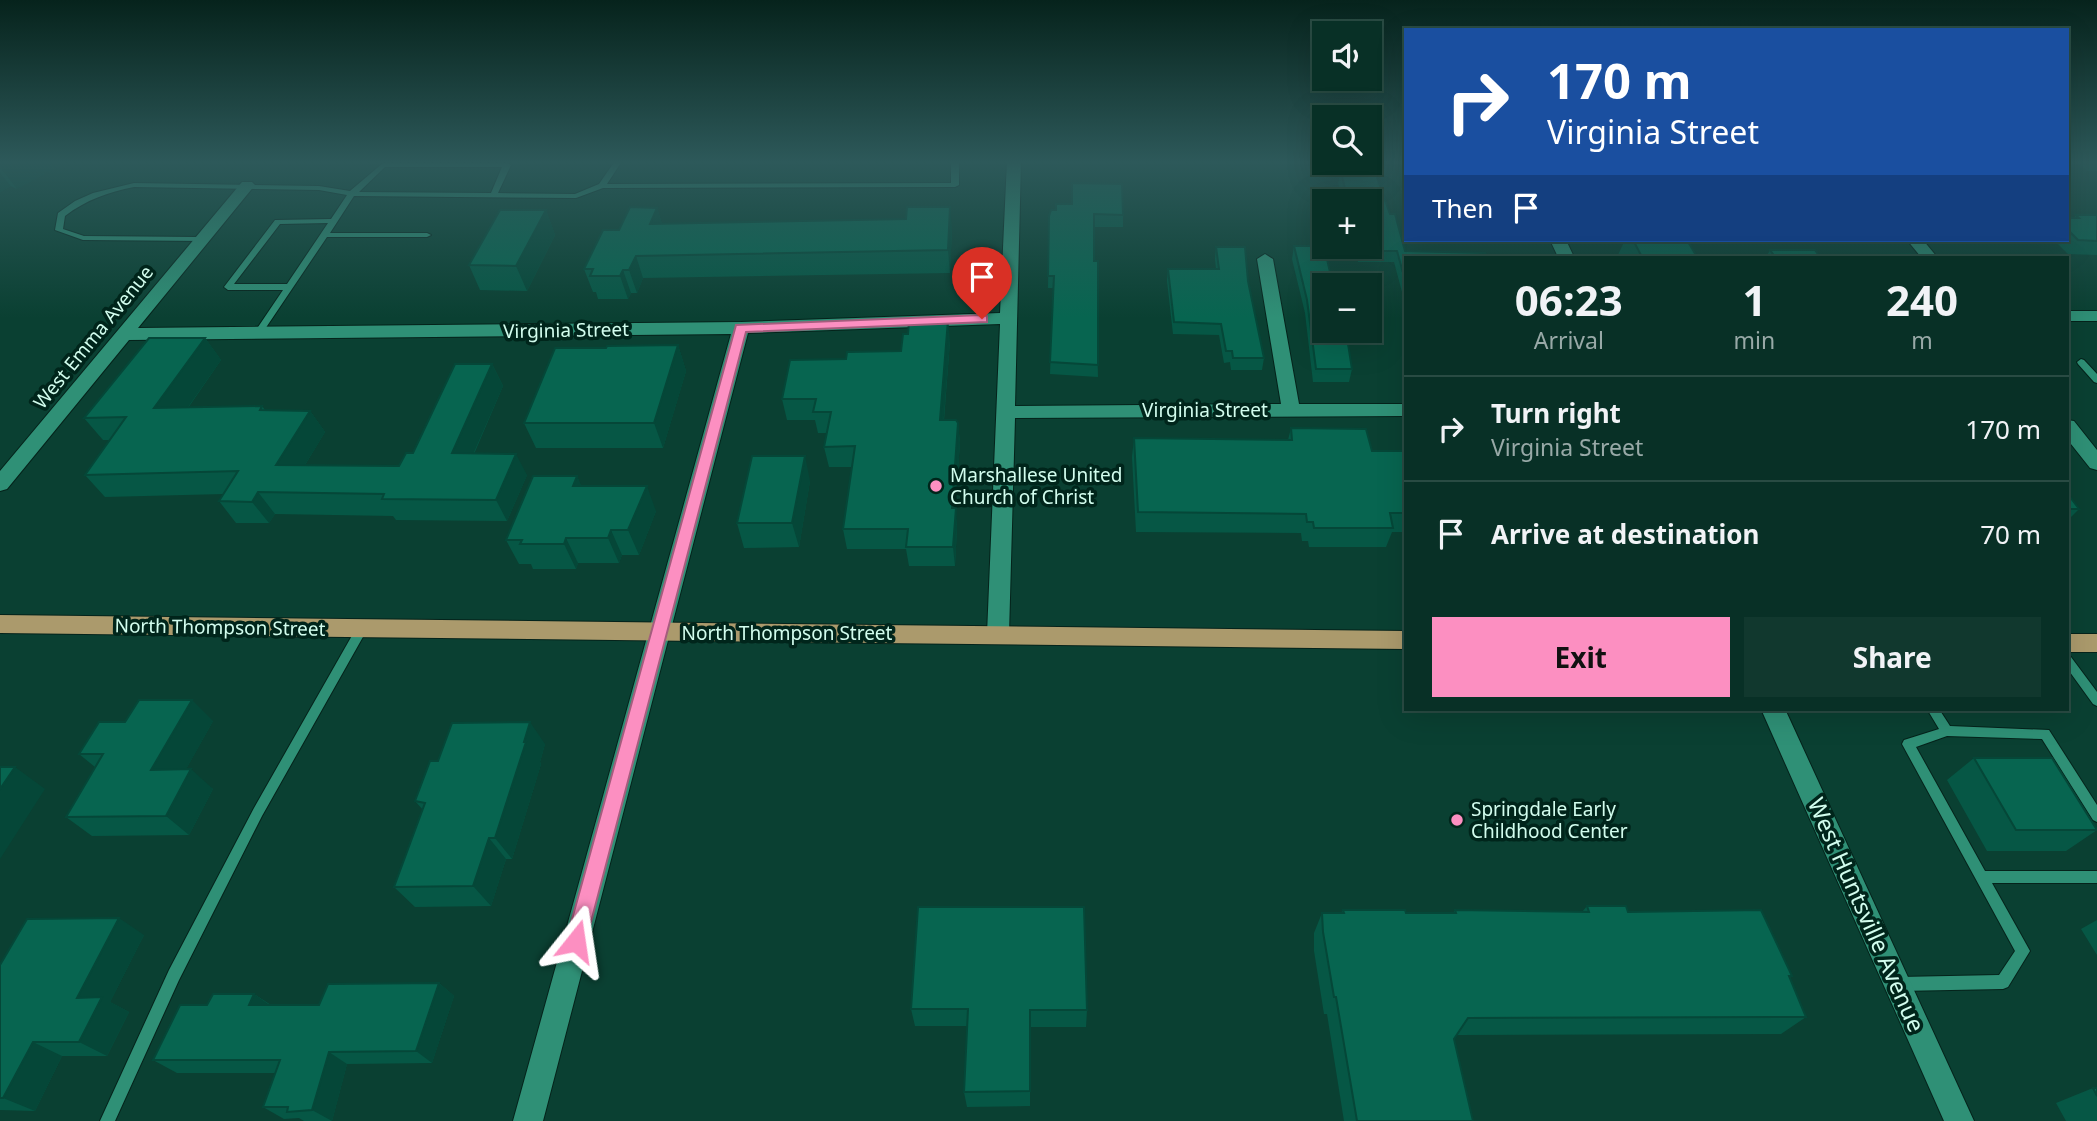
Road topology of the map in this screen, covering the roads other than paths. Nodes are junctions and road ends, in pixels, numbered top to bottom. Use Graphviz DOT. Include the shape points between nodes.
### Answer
graph roads {
  1 [pos="63,213"];
  2 [pos="222,213"];
  3 [pos="339,213"];
  4 [pos="1012,213"];
  5 [pos="334,221"];
  6 [pos="324,235"];
  7 [pos="427,235"];
  8 [pos="201,239"];
  9 [pos="1917,242"];
  10 [pos="1928,256"];
  11 [pos="1265,259"];
  12 [pos="289,287"];
  13 [pos="2069,316"];
  14 [pos="2097,316"];
  15 [pos="1009,318"];
  16 [pos="741,328"];
  17 [pos="258,333"];
  18 [pos="123,334"];
  19 [pos="2081,362"];
  20 [pos="2097,380"];
  21 [pos="1291,410"];
  22 [pos="1404,410"];
  23 [pos="1006,412"];
  24 [pos="2069,428"];
  25 [pos="2097,463"];
  26 [pos="0,484"];
  27 [pos="0,624"];
  28 [pos="362,628"];
  29 [pos="658,632"];
  30 [pos="998,634"];
  31 [pos="1404,640"];
  32 [pos="2069,643"];
  33 [pos="2097,643"];
  34 [pos="2069,663"];
  35 [pos="2097,701"];
  36 [pos="1774,711"];
  37 [pos="1934,711"];
  38 [pos="1947,731"];
  39 [pos="2097,816"];
  40 [pos="1984,877"];
  41 [pos="2097,877"];
  42 [pos="1897,984"];
  43 [pos="107,1121"];
  44 [pos="528,1121"];
  45 [pos="1959,1121"];
  1 -- 8 [label="lane" via="59,230 83,238"];
  2 -- 8 [label="street, West Emma Avenue"];
  3 -- 5 [label="lane"];
  4 -- 15 [label="street"];
  5 -- 6 [label="lane"];
  5 -- 12 [label="lane" via="278,222 228,287"];
  6 -- 7 [label="lane"];
  6 -- 12 [label="lane"];
  8 -- 18 [label="street, West Emma Avenue"];
  9 -- 10 [label="street"];
  11 -- 21 [label="street"];
  12 -- 17 [label="lane"];
  13 -- 14 [label="street"];
  15 -- 16 [label="street, Virginia Street"];
  15 -- 23 [label="street"];
  16 -- 17 [label="street, Virginia Street"];
  16 -- 29 [label="street"];
  17 -- 18 [label="street, Virginia Street"];
  18 -- 26 [label="street, West Emma Avenue"];
  19 -- 20 [label="lane"];
  21 -- 22 [label="street, Virginia Street"];
  21 -- 23 [label="street, Virginia Street"];
  23 -- 30 [label="street"];
  24 -- 25 [label="street"];
  27 -- 28 [label="main road, North Thompson Street"];
  28 -- 29 [label="main road, North Thompson Street"];
  28 -- 43 [label="lane" via="252,824 174,975"];
  29 -- 30 [label="main road, North Thompson Street"];
  29 -- 44 [label="street"];
  30 -- 31 [label="main road, North Thompson Street"];
  32 -- 33 [label="main road"];
  34 -- 35 [label="lane"];
  36 -- 42 [label="street, West Huntsville Avenue"];
  37 -- 38 [label="lane"];
  38 -- 39 [label="lane" via="2045,734"];
  38 -- 40 [label="lane" via="1908,744"];
  40 -- 41 [label="lane"];
  40 -- 42 [label="lane" via="2023,951 2003,982"];
  42 -- 45 [label="street, West Huntsville Avenue"];
}
